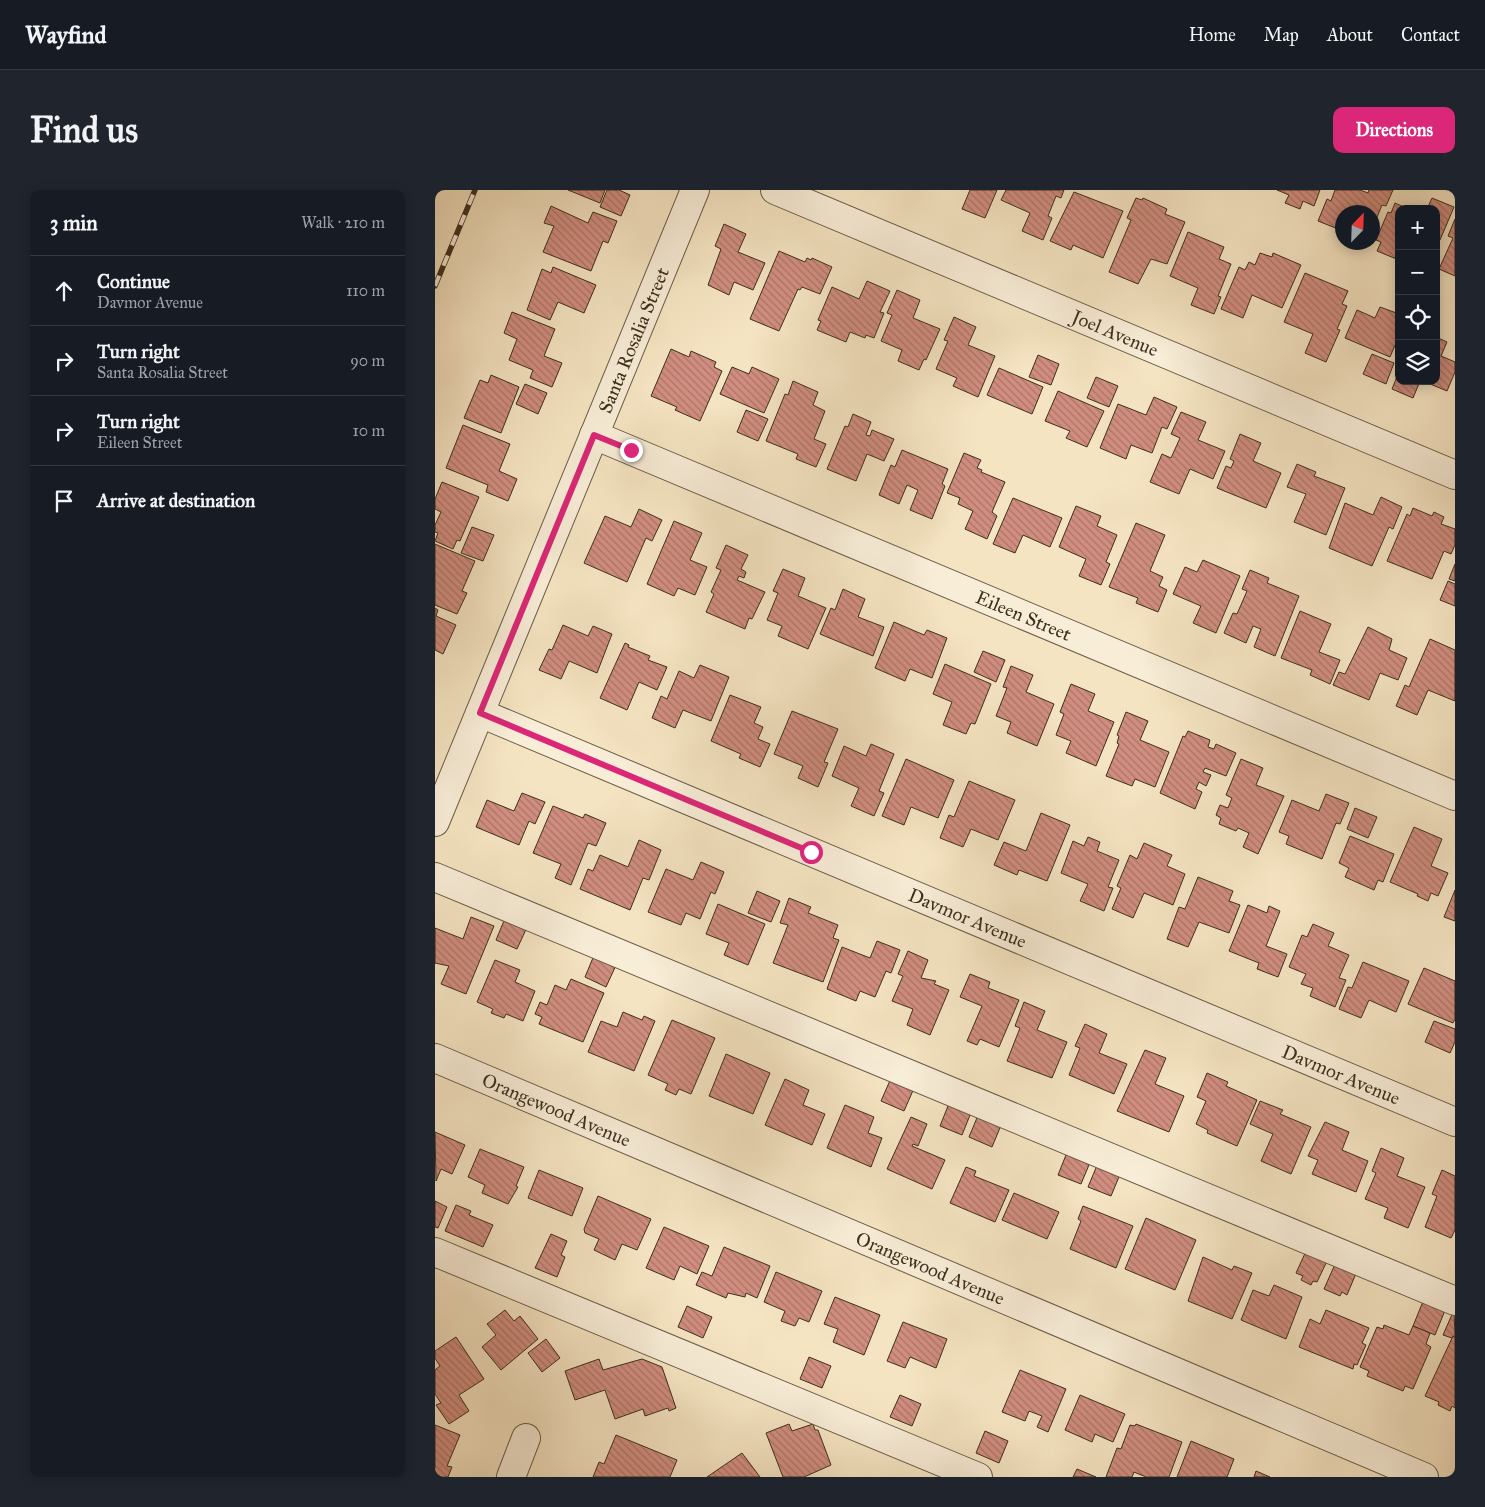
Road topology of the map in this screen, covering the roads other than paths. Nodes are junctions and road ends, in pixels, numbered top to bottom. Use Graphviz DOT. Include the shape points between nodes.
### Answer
graph roads {
  1 [pos="695,190"];
  2 [pos="775,190"];
  3 [pos="594,435"];
  4 [pos="1455,475"];
  5 [pos="480,713"];
  6 [pos="1455,796"];
  7 [pos="435,822"];
  8 [pos="435,877"];
  9 [pos="435,1058"];
  10 [pos="1455,1122"];
  11 [pos="435,1252"];
  12 [pos="1455,1301"];
  13 [pos="526,1438"];
  14 [pos="511,1477"];
  15 [pos="978,1477"];
  16 [pos="1424,1477"];
  1 -- 3 [label="street, Santa Rosalia Street"];
  2 -- 4 [label="street, Joel Avenue"];
  3 -- 5 [label="street, Santa Rosalia Street"];
  3 -- 6 [label="street, Eileen Street"];
  5 -- 7 [label="street, Santa Rosalia Street"];
  5 -- 10 [label="street, Davmor Avenue"];
  8 -- 12 [label="street"];
  9 -- 16 [label="street, Orangewood Avenue"];
  11 -- 15 [label="street"];
  13 -- 14 [label="street"];
}
